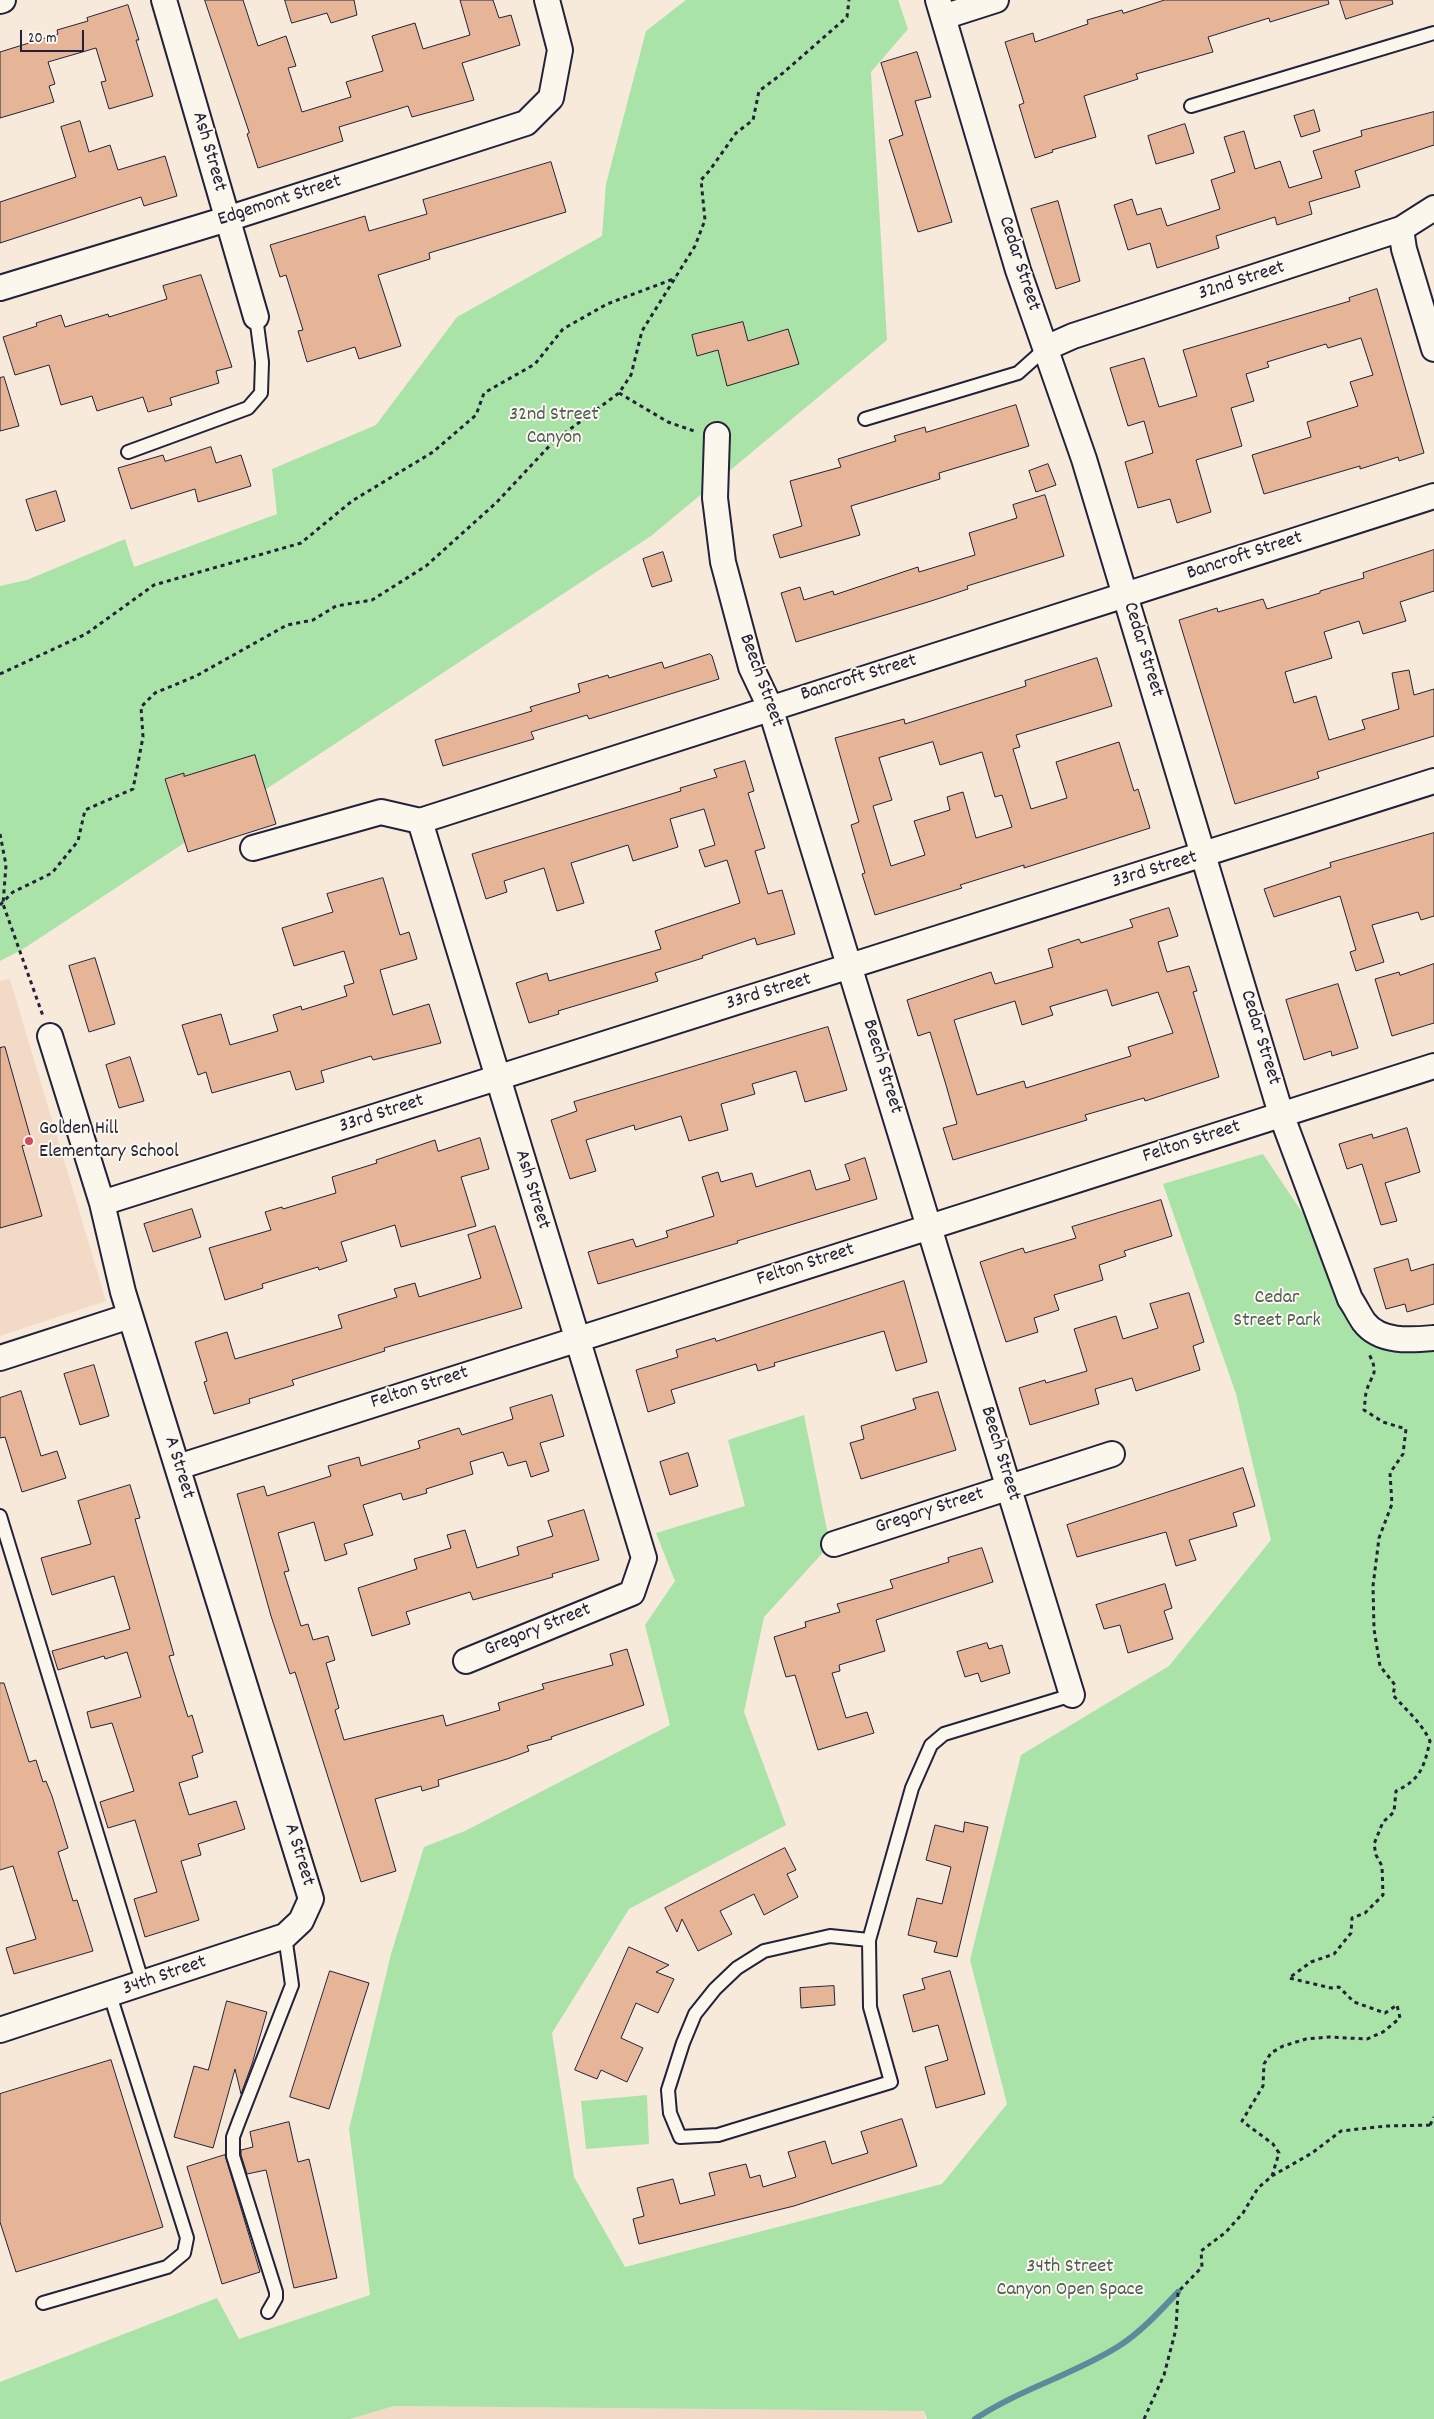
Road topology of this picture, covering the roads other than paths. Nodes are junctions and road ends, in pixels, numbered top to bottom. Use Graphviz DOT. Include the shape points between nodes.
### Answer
graph roads {
  1 [pos="164,0"];
  2 [pos="546,0"];
  3 [pos="996,0"];
  4 [pos="940,8"];
  5 [pos="1434,33"];
  6 [pos="1191,106"];
  7 [pos="1434,208"];
  8 [pos="228,219"];
  9 [pos="1401,229"];
  10 [pos="0,288"];
  11 [pos="256,317"];
  12 [pos="1046,348"];
  13 [pos="1434,349"];
  14 [pos="864,419"];
  15 [pos="717,435"];
  16 [pos="128,452"];
  17 [pos="1434,496"];
  18 [pos="1125,595"];
  19 [pos="770,707"];
  20 [pos="1434,781"];
  21 [pos="420,821"];
  22 [pos="253,848"];
  23 [pos="1204,856"];
  24 [pos="851,967"];
  25 [pos="50,1036"];
  26 [pos="1434,1066"];
  27 [pos="497,1078"];
  28 [pos="1281,1114"];
  29 [pos="102,1203"];
  30 [pos="929,1226"];
  31 [pos="130,1316"];
  32 [pos="576,1338"];
  33 [pos="1434,1338"];
  34 [pos="0,1358"];
  35 [pos="1112,1454"];
  36 [pos="178,1467"];
  37 [pos="1010,1487"];
  38 [pos="0,1516"];
  39 [pos="834,1544"];
  40 [pos="644,1558"];
  41 [pos="466,1661"];
  42 [pos="1072,1695"];
  43 [pos="311,1899"];
  44 [pos="285,1936"];
  45 [pos="869,1940"];
  46 [pos="143,1984"];
  47 [pos="110,1995"];
  48 [pos="0,2030"];
  49 [pos="43,2303"];
  50 [pos="268,2312"];
  1 -- 8 [label="street, Ash Street"];
  2 -- 8 [label="street, Edgemont Street" via="560,50 551,98 526,123"];
  3 -- 4 [label="street"];
  4 -- 12 [label="street, Cedar Street" via="1018,270"];
  5 -- 6 [label="lane"];
  7 -- 9 [label="street, 32nd Street"];
  8 -- 10 [label="street, Edgemont Street"];
  8 -- 11 [label="street, Ash Street"];
  9 -- 12 [label="street, 32nd Street" via="1073,336"];
  9 -- 13 [label="street"];
  11 -- 16 [label="lane, Ash Street" via="262,362 261,393 248,408"];
  12 -- 14 [label="lane" via="1018,373"];
  12 -- 18 [label="street, Cedar Street"];
  15 -- 19 [label="street, Beech Street" via="715,498 723,562 751,667"];
  17 -- 18 [label="street, Bancroft Street"];
  18 -- 19 [label="street, Bancroft Street"];
  18 -- 23 [label="street, Cedar Street"];
  19 -- 21 [label="street, Bancroft Street"];
  19 -- 24 [label="street, Beech Street"];
  20 -- 23 [label="street, 33rd Street"];
  21 -- 22 [label="street" via="381,812"];
  21 -- 27 [label="street, Ash Street"];
  23 -- 24 [label="street, 33rd Street"];
  23 -- 28 [label="street, Cedar Street"];
  24 -- 27 [label="street, 33rd Street"];
  24 -- 30 [label="street, Beech Street"];
  25 -- 29 [label="street, A Street"];
  26 -- 28 [label="street, Felton Street"];
  27 -- 29 [label="street, 33rd Street"];
  27 -- 32 [label="street, Ash Street"];
  28 -- 30 [label="street, Felton Street"];
  28 -- 33 [label="street, Cedar Street" via="1350,1299 1365,1324 1388,1337 1409,1340"];
  29 -- 31 [label="street, A Street"];
  30 -- 32 [label="street, Felton Street"];
  30 -- 37 [label="street, Beech Street"];
  31 -- 34 [label="street"];
  31 -- 36 [label="street, A Street"];
  32 -- 36 [label="street, Felton Street"];
  32 -- 40 [label="street, Ash Street"];
  35 -- 37 [label="street, Gregory Street"];
  36 -- 43 [label="street, A Street"];
  37 -- 39 [label="street, Gregory Street"];
  37 -- 42 [label="street, Beech Street"];
  38 -- 46 [label="lane"];
  40 -- 41 [label="street, Gregory Street" via="632,1593"];
  42 -- 45 [label="lane" via="944,1734 931,1745 912,1788"];
  43 -- 44 [label="street, 34th Street" via="301,1922"];
  44 -- 46 [label="street, 34th Street"];
  44 -- 50 [label="lane" via="292,1985 233,2143 233,2156 276,2292"];
  45 -- 45 [label="lane" via="870,2007 890,2082 718,2135 680,2137 670,2113 668,2090 695,2014 715,1989 737,1968 764,1951 830,1936"];
  46 -- 47 [label="street, 34th Street"];
  47 -- 48 [label="street, 34th Street"];
  47 -- 49 [label="lane" via="187,2238 184,2254 167,2267"];
}
